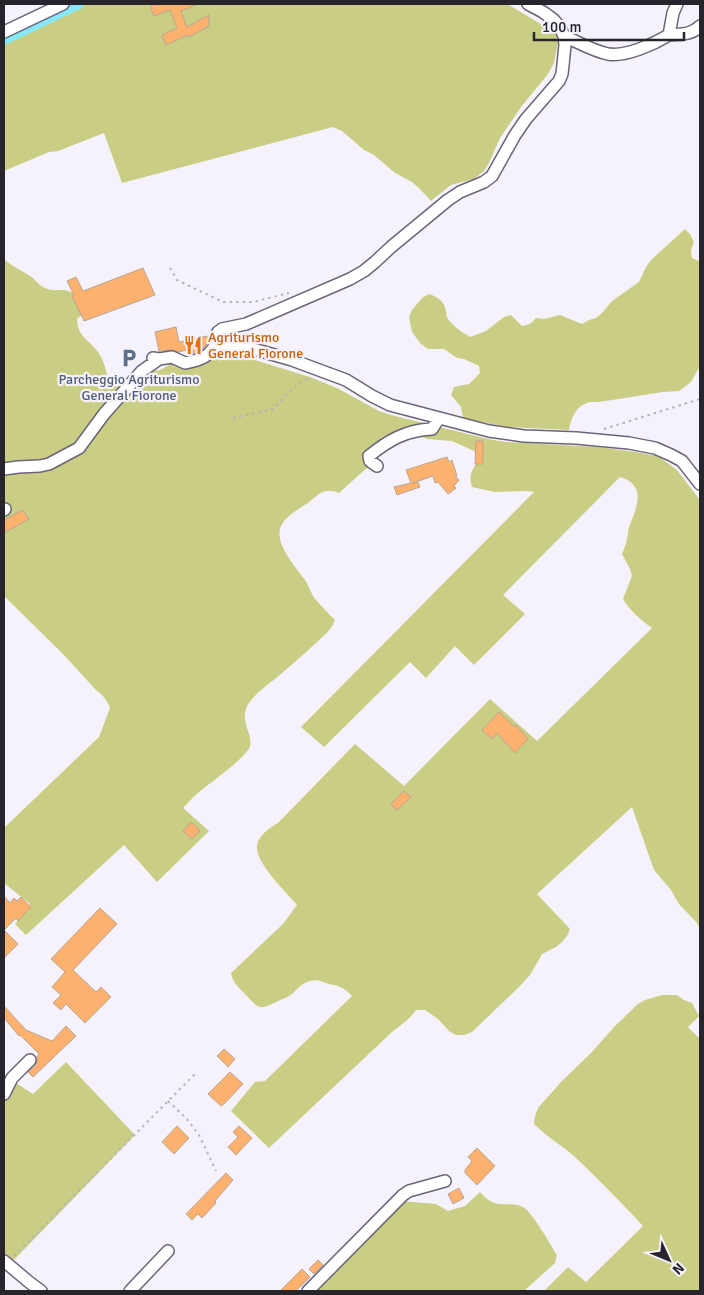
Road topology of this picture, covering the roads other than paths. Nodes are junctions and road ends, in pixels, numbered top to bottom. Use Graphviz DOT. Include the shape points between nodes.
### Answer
graph roads {
  1 [pos="63,4"];
  2 [pos="528,4"];
  3 [pos="677,4"];
  4 [pos="700,26"];
  5 [pos="4,32"];
  6 [pos="669,35"];
  7 [pos="564,36"];
  8 [pos="220,342"];
  9 [pos="439,418"];
  10 [pos="377,466"];
  11 [pos="4,469"];
  12 [pos="700,484"];
  13 [pos="30,1060"];
  14 [pos="4,1094"];
  15 [pos="445,1181"];
  16 [pos="168,1251"];
  17 [pos="5,1262"];
  18 [pos="29,1282"];
  19 [pos="20,1291"];
  20 [pos="41,1291"];
  21 [pos="130,1291"];
  22 [pos="308,1291"];
  1 -- 5 [label="street"];
  2 -- 7 [label="street" via="554,20"];
  3 -- 6 [label="street"];
  4 -- 6 [label="street" via="685,34"];
  6 -- 7 [label="street" via="642,48 610,54"];
  7 -- 8 [label="street" via="559,81 526,119 492,176 448,200 364,271 246,324 222,329 216,336"];
  8 -- 9 [label="street" via="315,368 346,380 390,405"];
  8 -- 11 [label="street" via="204,358 185,363 172,357 154,358 97,422 79,448 49,464"];
  9 -- 10 [label="street" via="432,429 400,435 380,447 369,456"];
  9 -- 12 [label="street" via="505,434 629,443 655,448 682,462"];
  13 -- 14 [label="street" via="12,1078"];
  15 -- 22 [label="street" via="403,1195"];
  16 -- 21 [label="street"];
  17 -- 18 [label="street"];
  18 -- 19 [label="street"];
  18 -- 20 [label="street"];
}
